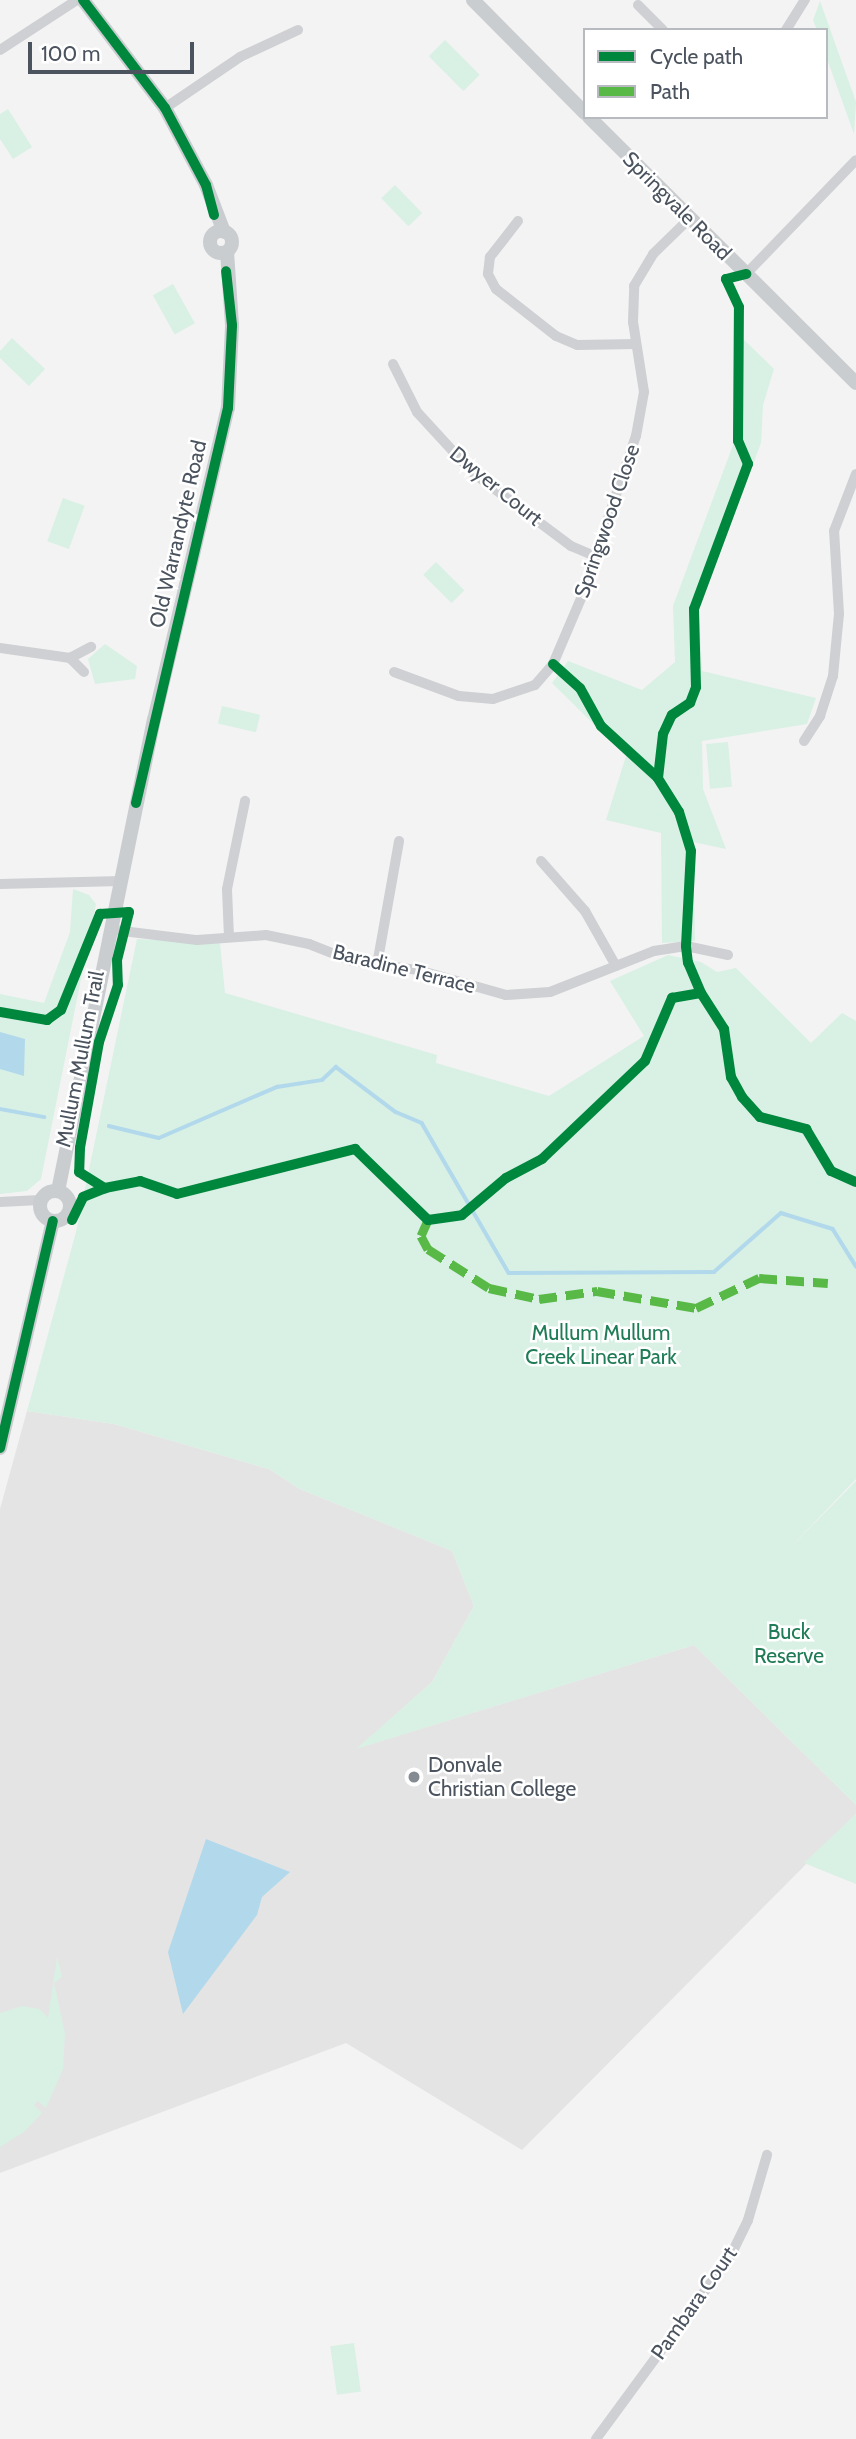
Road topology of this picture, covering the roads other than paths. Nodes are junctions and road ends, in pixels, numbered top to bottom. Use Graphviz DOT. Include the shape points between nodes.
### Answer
graph roads {
  1 [pos="77,0"];
  2 [pos="83,0"];
  3 [pos="473,0"];
  4 [pos="805,0"];
  5 [pos="638,5"];
  6 [pos="661,28"];
  7 [pos="787,28"];
  8 [pos="298,30"];
  9 [pos="0,50"];
  10 [pos="164,108"];
  11 [pos="583,111"];
  12 [pos="591,119"];
  13 [pos="856,160"];
  14 [pos="689,219"];
  15 [pos="518,221"];
  16 [pos="746,274"];
  17 [pos="636,344"];
  18 [pos="393,364"];
  19 [pos="856,383"];
  20 [pos="856,474"];
  21 [pos="594,556"];
  22 [pos="92,647"];
  23 [pos="0,648"];
  24 [pos="71,658"];
  25 [pos="84,672"];
  26 [pos="394,672"];
  27 [pos="804,741"];
  28 [pos="245,802"];
  29 [pos="399,841"];
  30 [pos="541,861"];
  31 [pos="122,881"];
  32 [pos="0,884"];
  33 [pos="114,930"];
  34 [pos="229,937"];
  35 [pos="728,955"];
  36 [pos="377,965"];
  37 [pos="616,967"];
  38 [pos="58,1191"];
  39 [pos="40,1200"];
  40 [pos="0,1202"];
  41 [pos="53,1221"];
  42 [pos="0,1448"];
  43 [pos="767,2155"];
  44 [pos="596,2439"];
  1 -- 9 [label="street"];
  2 -- 10 [label="main road, Old Warrandyte Road"];
  3 -- 11 [label="main road"];
  4 -- 7 [label="street"];
  5 -- 6 [label="street"];
  8 -- 10 [label="street" via="240,57"];
  10 -- 31 [label="main road, Old Warrandyte Road" via="206,185 218,233 210,244 221,252 232,325 228,408 154,720"];
  12 -- 14 [label="main road, Springvale Road"];
  13 -- 16 [label="street"];
  14 -- 16 [label="main road, Springvale Road"];
  14 -- 17 [label="street, Springwood Close" via="653,254 634,286"];
  15 -- 17 [label="street" via="490,257 488,274 496,289 567,341 590,346"];
  16 -- 19 [label="main road, Springvale Road"];
  17 -- 21 [label="street, Springwood Close" via="644,392 636,436"];
  18 -- 21 [label="street, Dwyer Court" via="417,412 472,472 571,546"];
  20 -- 27 [label="street" via="834,531 839,617 833,676 820,716"];
  21 -- 26 [label="street, Springwood Close" via="565,644 535,685 493,699 459,696"];
  22 -- 24 [label="street"];
  23 -- 24 [label="street"];
  24 -- 25 [label="street"];
  28 -- 34 [label="street" via="227,889"];
  29 -- 36 [label="street"];
  30 -- 37 [label="street" via="585,911"];
  31 -- 32 [label="street"];
  31 -- 33 [label="main road, Old Warrandyte Road"];
  33 -- 34 [label="street, Baradine Terrace" via="160,939"];
  33 -- 38 [label="main road, Old Warrandyte Road"];
  34 -- 36 [label="street, Baradine Terrace" via="266,935"];
  35 -- 37 [label="street, Baradine Terrace" via="686,946 654,951"];
  36 -- 37 [label="street, Baradine Terrace" via="418,970 506,995 550,992"];
  38 -- 39 [label="main road" via="50,1191"];
  38 -- 41 [label="main road" via="69,1199 70,1208 62,1219"];
  39 -- 40 [label="street"];
  39 -- 41 [label="main road" via="41,1214"];
  41 -- 42 [label="main road"];
  43 -- 44 [label="street, Pambara Court" via="748,2220 731,2255"];
}
